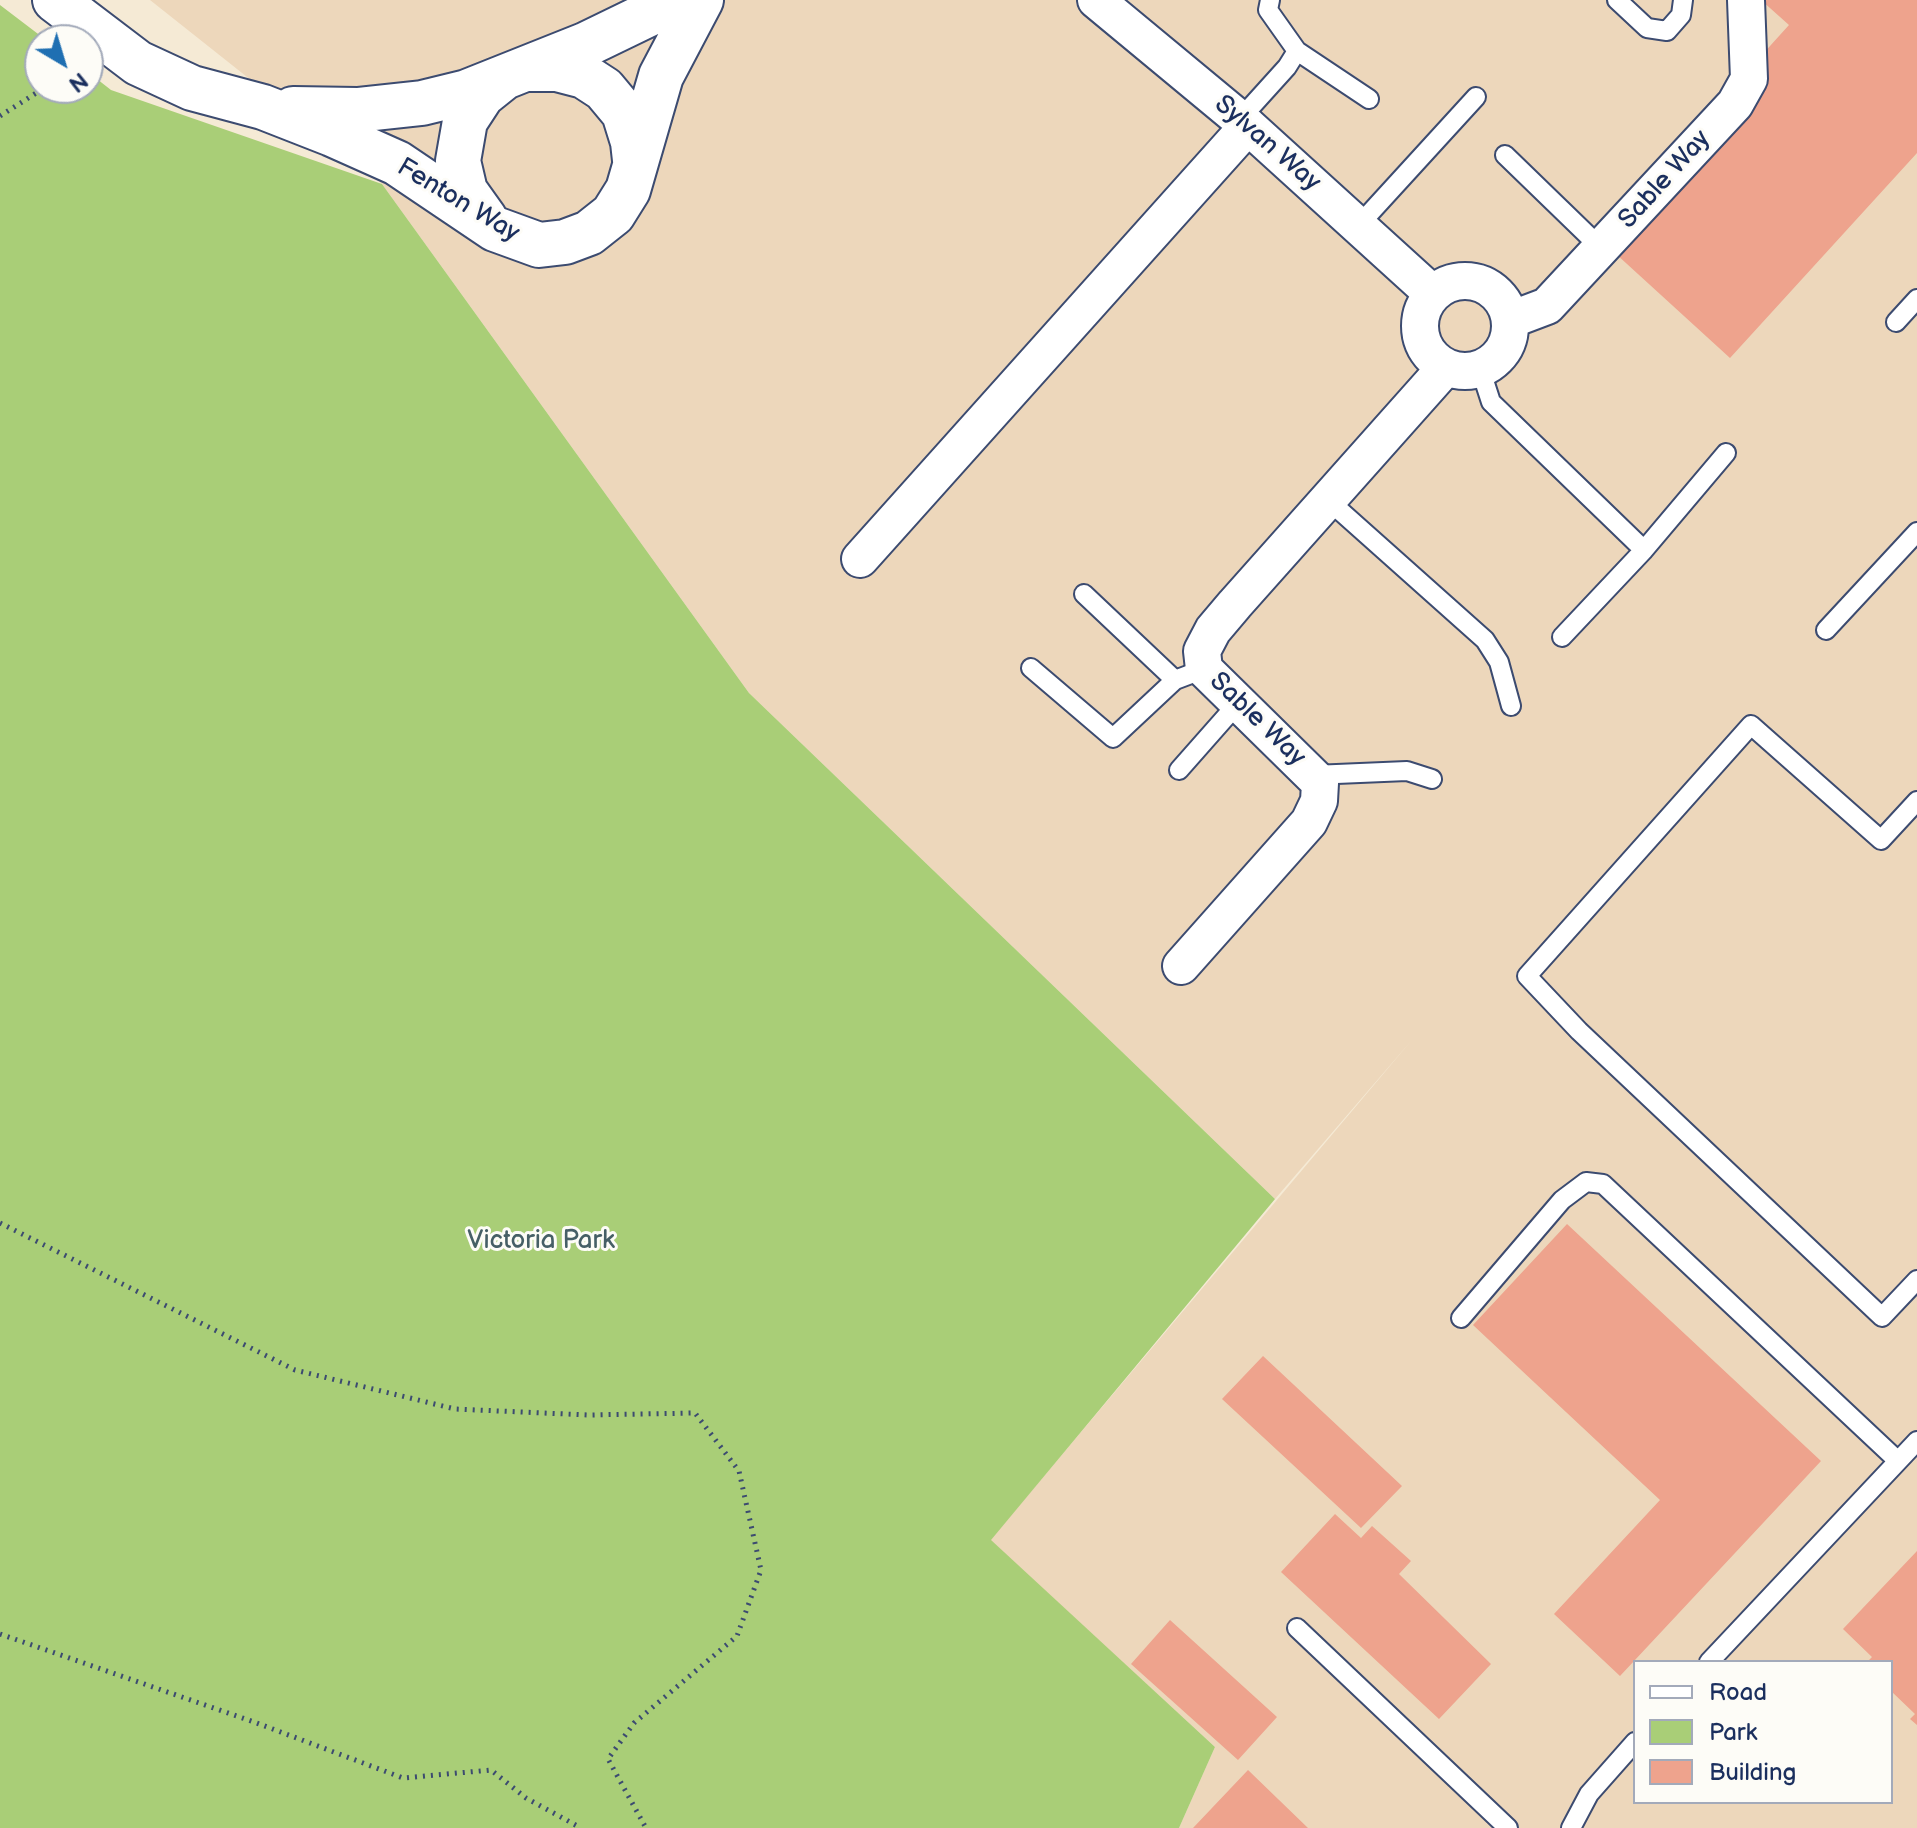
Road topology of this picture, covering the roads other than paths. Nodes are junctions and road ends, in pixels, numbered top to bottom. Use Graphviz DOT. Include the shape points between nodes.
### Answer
graph roads {
  1 [pos="55,0"];
  2 [pos="678,0"];
  3 [pos="701,0"];
  4 [pos="1096,0"];
  5 [pos="1270,0"];
  6 [pos="1617,0"];
  7 [pos="1683,0"];
  8 [pos="1746,0"];
  9 [pos="1297,51"];
  10 [pos="516,74"];
  11 [pos="1476,97"];
  12 [pos="1369,99"];
  13 [pos="263,107"];
  14 [pos="1244,123"];
  15 [pos="1505,155"];
  16 [pos="635,160"];
  17 [pos="1359,225"];
  18 [pos="495,229"];
  19 [pos="1602,249"];
  20 [pos="1433,294"];
  21 [pos="1917,299"];
  22 [pos="1510,320"];
  23 [pos="1896,322"];
  24 [pos="1463,368"];
  25 [pos="1726,453"];
  26 [pos="1328,500"];
  27 [pos="1917,532"];
  28 [pos="1644,550"];
  29 [pos="860,559"];
  30 [pos="1084,594"];
  31 [pos="1826,630"];
  32 [pos="1562,637"];
  33 [pos="1031,668"];
  34 [pos="1189,674"];
  35 [pos="1239,702"];
  36 [pos="1511,706"];
  37 [pos="1179,770"];
  38 [pos="1313,775"];
  39 [pos="1432,779"];
  40 [pos="1917,801"];
  41 [pos="1181,966"];
  42 [pos="1917,1280"];
  43 [pos="1461,1318"];
  44 [pos="1917,1441"];
  45 [pos="1898,1461"];
  46 [pos="1297,1628"];
  47 [pos="1711,1660"];
  48 [pos="1633,1744"];
  49 [pos="1508,1828"];
  50 [pos="1571,1828"];
  1 -- 13 [label="street, Fenton Way" via="138,63 192,88"];
  2 -- 10 [label="street, Fenton Way"];
  3 -- 16 [label="street, Fenton Way" via="661,76"];
  4 -- 14 [label="street, Sylvan Way"];
  5 -- 9 [label="lane" via="1268,10"];
  6 -- 7 [label="lane" via="1647,28 1667,31 1681,15"];
  8 -- 19 [label="street, Sable Way" via="1749,79 1735,104"];
  9 -- 12 [label="lane"];
  9 -- 14 [label="lane"];
  10 -- 13 [label="street, Fenton Way" via="422,103 357,110"];
  10 -- 16 [label="street" via="557,69 584,76 604,89 624,113"];
  10 -- 18 [label="street" via="482,95 465,121 458,161 465,191"];
  11 -- 17 [label="lane"];
  13 -- 18 [label="street, Fenton Way" via="397,163"];
  14 -- 17 [label="street, Sylvan Way"];
  14 -- 29 [label="street"];
  15 -- 19 [label="lane"];
  16 -- 18 [label="street, Fenton Way" via="628,190 613,214 589,233 539,245"];
  17 -- 20 [label="street, Sylvan Way"];
  19 -- 22 [label="street, Sable Way" via="1547,306"];
  20 -- 22 [label="street" via="1453,282 1470,281 1491,289"];
  20 -- 24 [label="street" via="1420,321 1421,337 1431,356"];
  21 -- 23 [label="lane"];
  22 -- 24 [label="street, Sable Way" via="1508,342 1499,356"];
  24 -- 26 [label="street, Sable Way"];
  24 -- 28 [label="lane" via="1491,402"];
  25 -- 28 [label="lane"];
  26 -- 34 [label="street, Sable Way" via="1213,630"];
  26 -- 36 [label="lane" via="1485,640 1499,662"];
  27 -- 31 [label="lane"];
  28 -- 32 [label="lane"];
  30 -- 34 [label="lane"];
  33 -- 34 [label="lane" via="1113,738"];
  34 -- 35 [label="street, Sable Way"];
  35 -- 37 [label="lane"];
  35 -- 38 [label="street, Sable Way"];
  38 -- 39 [label="lane" via="1407,771"];
  38 -- 41 [label="street, Sable Way" via="1320,783 1319,801 1309,822"];
  40 -- 42 [label="lane" via="1881,840 1751,725 1527,976 1882,1317"];
  43 -- 45 [label="lane" via="1562,1200 1586,1182 1603,1184"];
  44 -- 45 [label="lane"];
  45 -- 47 [label="lane"];
  46 -- 49 [label="lane"];
  48 -- 50 [label="lane" via="1589,1794"];
}
